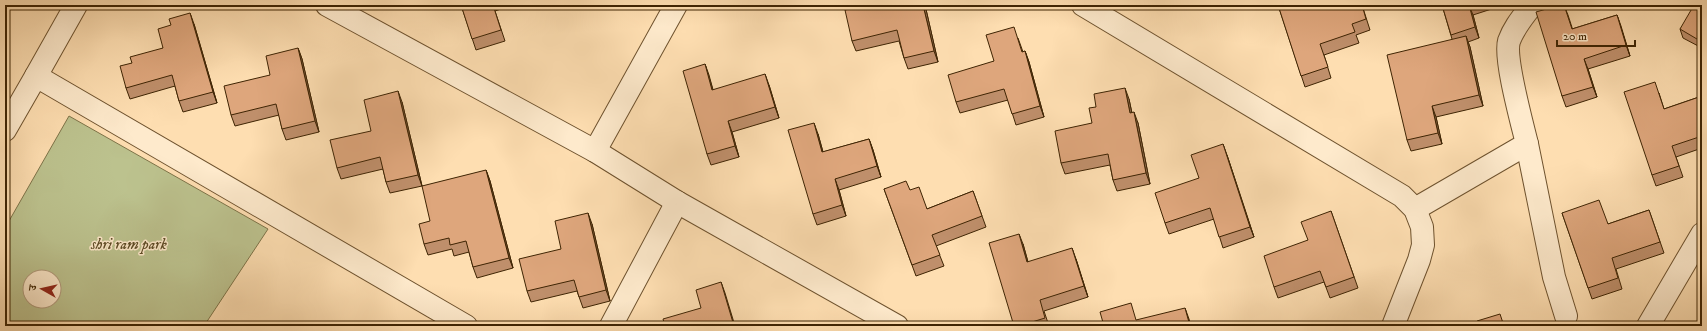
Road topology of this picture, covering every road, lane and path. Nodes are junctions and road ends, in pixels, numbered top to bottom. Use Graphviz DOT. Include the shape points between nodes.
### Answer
graph roads {
  1 [pos="76,5"];
  2 [pos="327,5"];
  3 [pos="676,5"];
  4 [pos="1083,5"];
  5 [pos="1532,5"];
  6 [pos="36,76"];
  7 [pos="5,130"];
  8 [pos="1527,144"];
  9 [pos="595,151"];
  10 [pos="677,202"];
  11 [pos="1415,209"];
  12 [pos="1702,234"];
  13 [pos="1566,316"];
  14 [pos="466,326"];
  15 [pos="611,326"];
  16 [pos="897,326"];
  17 [pos="1392,326"];
  18 [pos="1648,326"];
  1 -- 6 [label="street"];
  2 -- 9 [label="street"];
  3 -- 9 [label="street"];
  4 -- 11 [label="street" via="1402,196"];
  5 -- 8 [label="street" via="1516,25 1508,51"];
  6 -- 7 [label="street"];
  6 -- 14 [label="street"];
  8 -- 11 [label="street"];
  8 -- 13 [label="street" via="1554,277"];
  9 -- 10 [label="street"];
  10 -- 15 [label="street"];
  10 -- 16 [label="street"];
  11 -- 17 [label="street" via="1422,227 1423,245"];
  12 -- 18 [label="street"];
}
